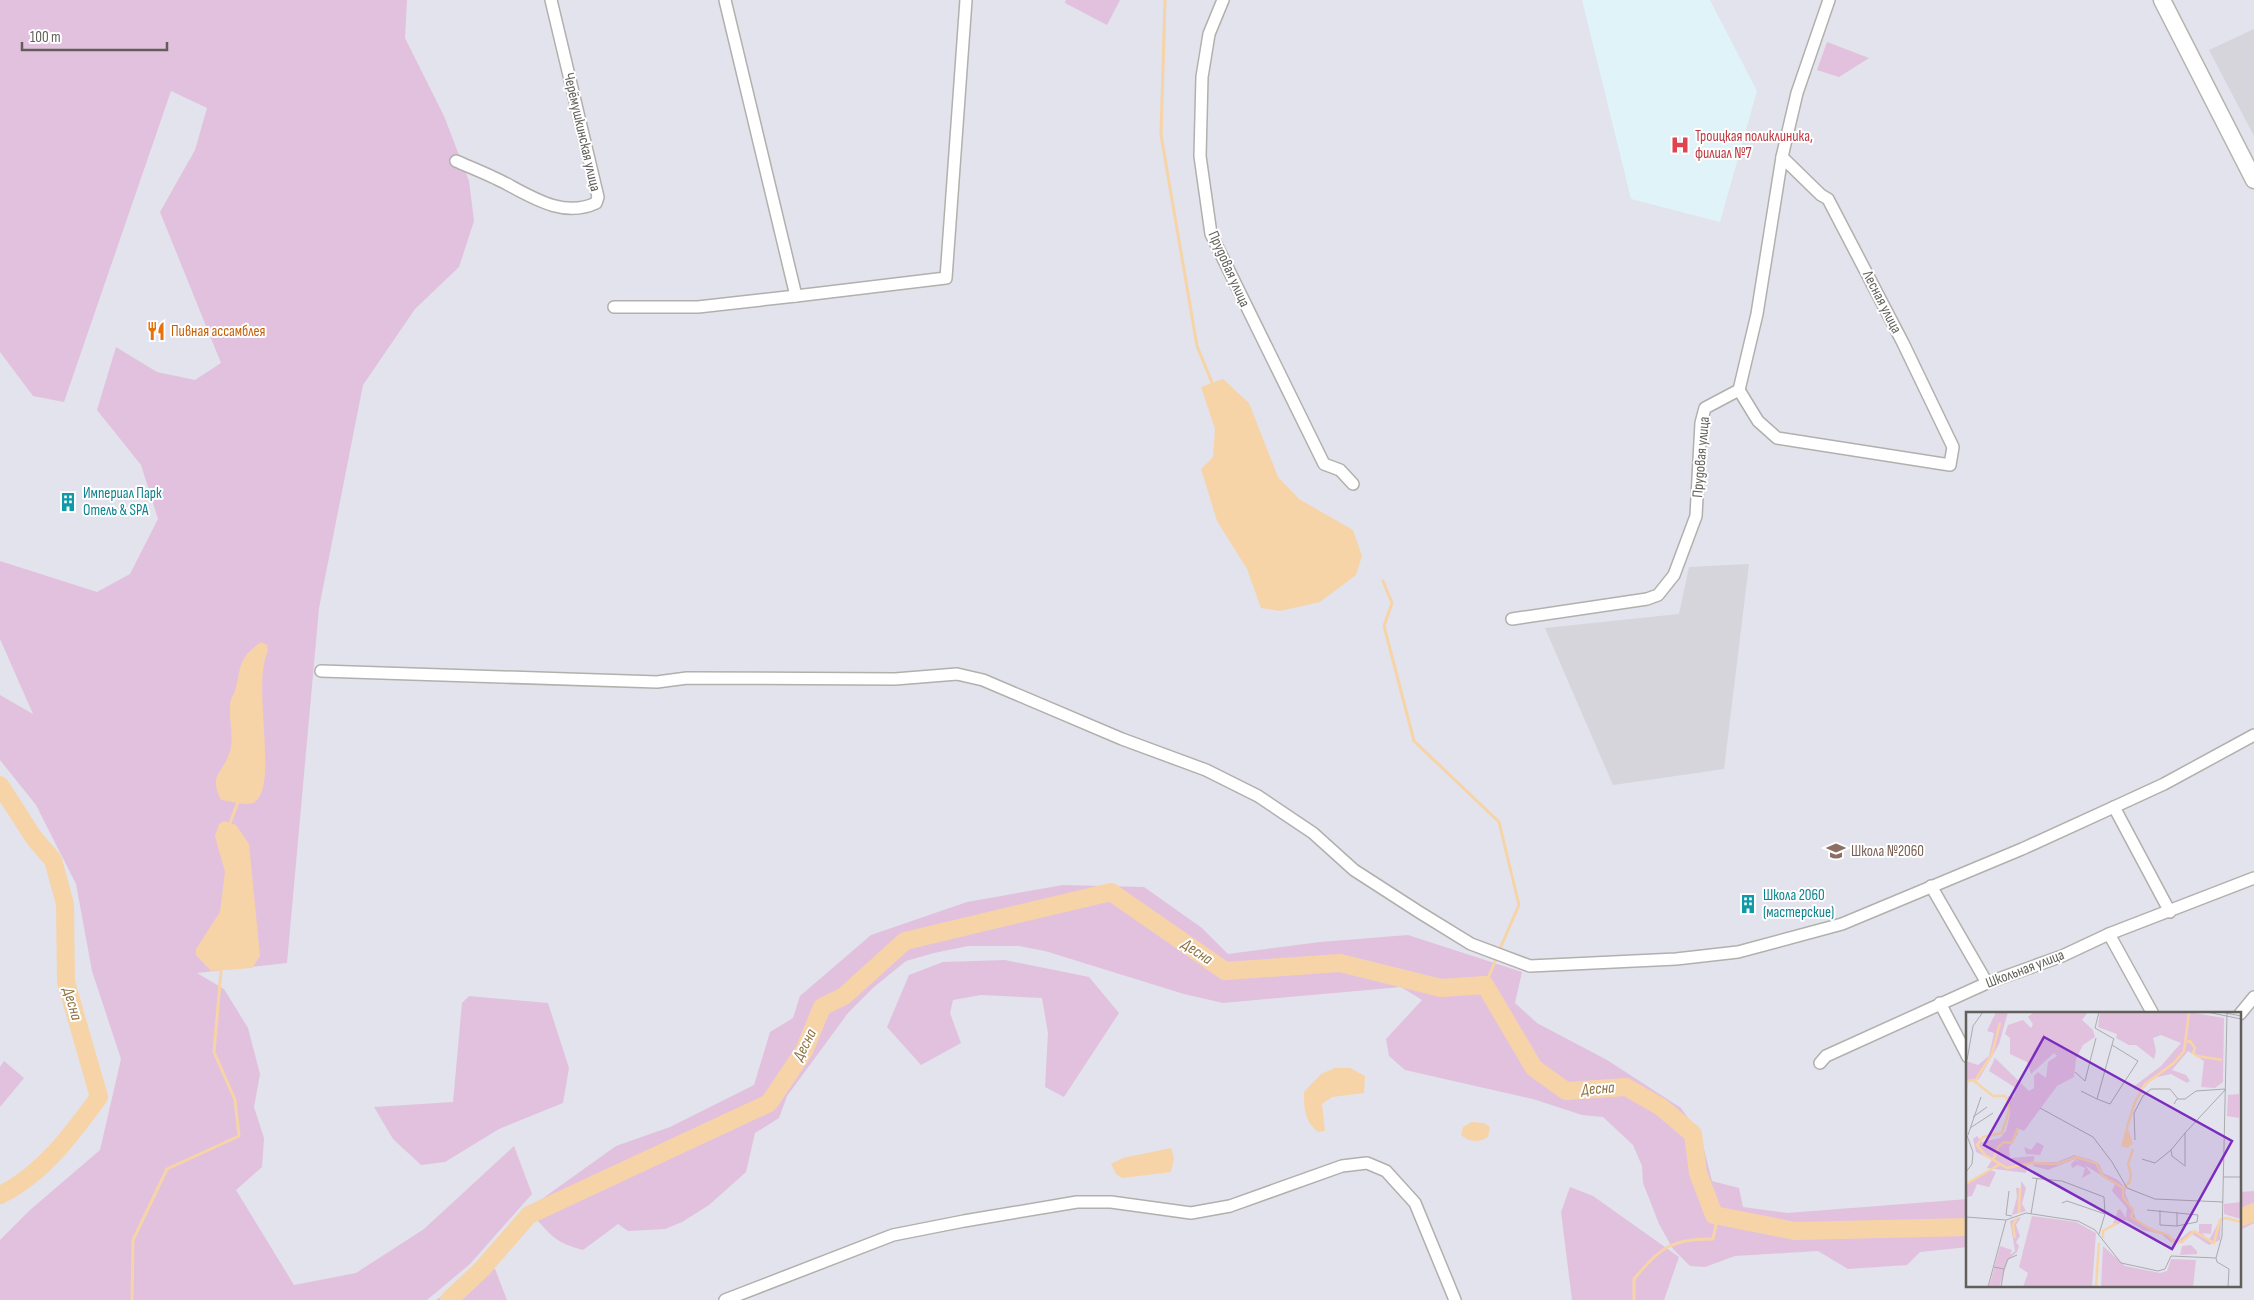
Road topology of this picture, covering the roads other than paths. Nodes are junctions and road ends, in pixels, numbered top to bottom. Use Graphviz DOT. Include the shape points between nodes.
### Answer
graph roads {
  1 [pos="551,0"];
  2 [pos="724,0"];
  3 [pos="966,0"];
  4 [pos="1223,0"];
  5 [pos="1829,0"];
  6 [pos="2162,0"];
  7 [pos="1782,157"];
  8 [pos="456,161"];
  9 [pos="2254,180"];
  10 [pos="796,296"];
  11 [pos="614,307"];
  12 [pos="1739,390"];
  13 [pos="1353,484"];
  14 [pos="1512,619"];
  15 [pos="321,672"];
  16 [pos="2254,734"];
  17 [pos="2114,807"];
  18 [pos="2254,878"];
  19 [pos="1931,886"];
  20 [pos="2170,912"];
  21 [pos="2109,934"];
  22 [pos="1987,983"];
  23 [pos="2254,997"];
  24 [pos="1940,1003"];
  25 [pos="2152,1012"];
  26 [pos="2242,1012"];
  27 [pos="1966,1053"];
  28 [pos="1820,1063"];
  29 [pos="725,1300"];
  30 [pos="1455,1300"];
  1 -- 8 [label="street, Черёмушкинская улица" via="598,196 596,203 567,209 524,195"];
  2 -- 10 [label="street"];
  3 -- 10 [label="street" via="946,278"];
  4 -- 13 [label="street, Прудовая улица" via="1209,34 1202,78 1200,156 1211,234 1324,464 1340,470"];
  5 -- 7 [label="street" via="1797,93"];
  6 -- 9 [label="street"];
  7 -- 12 [label="street" via="1756,314"];
  7 -- 12 [label="street, Лесная улица" via="1828,199 1950,439 1953,447 1950,464 1776,438 1758,421"];
  10 -- 11 [label="street" via="698,307"];
  12 -- 14 [label="street, Прудовая улица" via="1705,408 1701,423 1696,516 1674,575 1658,595 1647,600"];
  15 -- 19 [label="street" via="657,682 687,678 895,679 957,674 982,680 1122,739 1206,770 1258,796 1313,833 1363,875 1471,944 1530,966 1738,952 1842,924"];
  16 -- 17 [label="street" via="2164,784"];
  17 -- 19 [label="street"];
  17 -- 20 [label="street"];
  18 -- 20 [label="street, Школьная улица"];
  19 -- 22 [label="street"];
  20 -- 21 [label="street, Школьная улица"];
  21 -- 22 [label="street, Школьная улица" via="2062,956"];
  21 -- 25 [label="street"];
  22 -- 24 [label="street, Школьная улица"];
  23 -- 26 [label="street"];
  24 -- 27 [label="street"];
  24 -- 28 [label="street, Школьная улица" via="1826,1056"];
  29 -- 30 [label="street" via="893,1235 1077,1202 1111,1202 1191,1213 1230,1206 1342,1166 1367,1164 1386,1171 1415,1203"];
}
